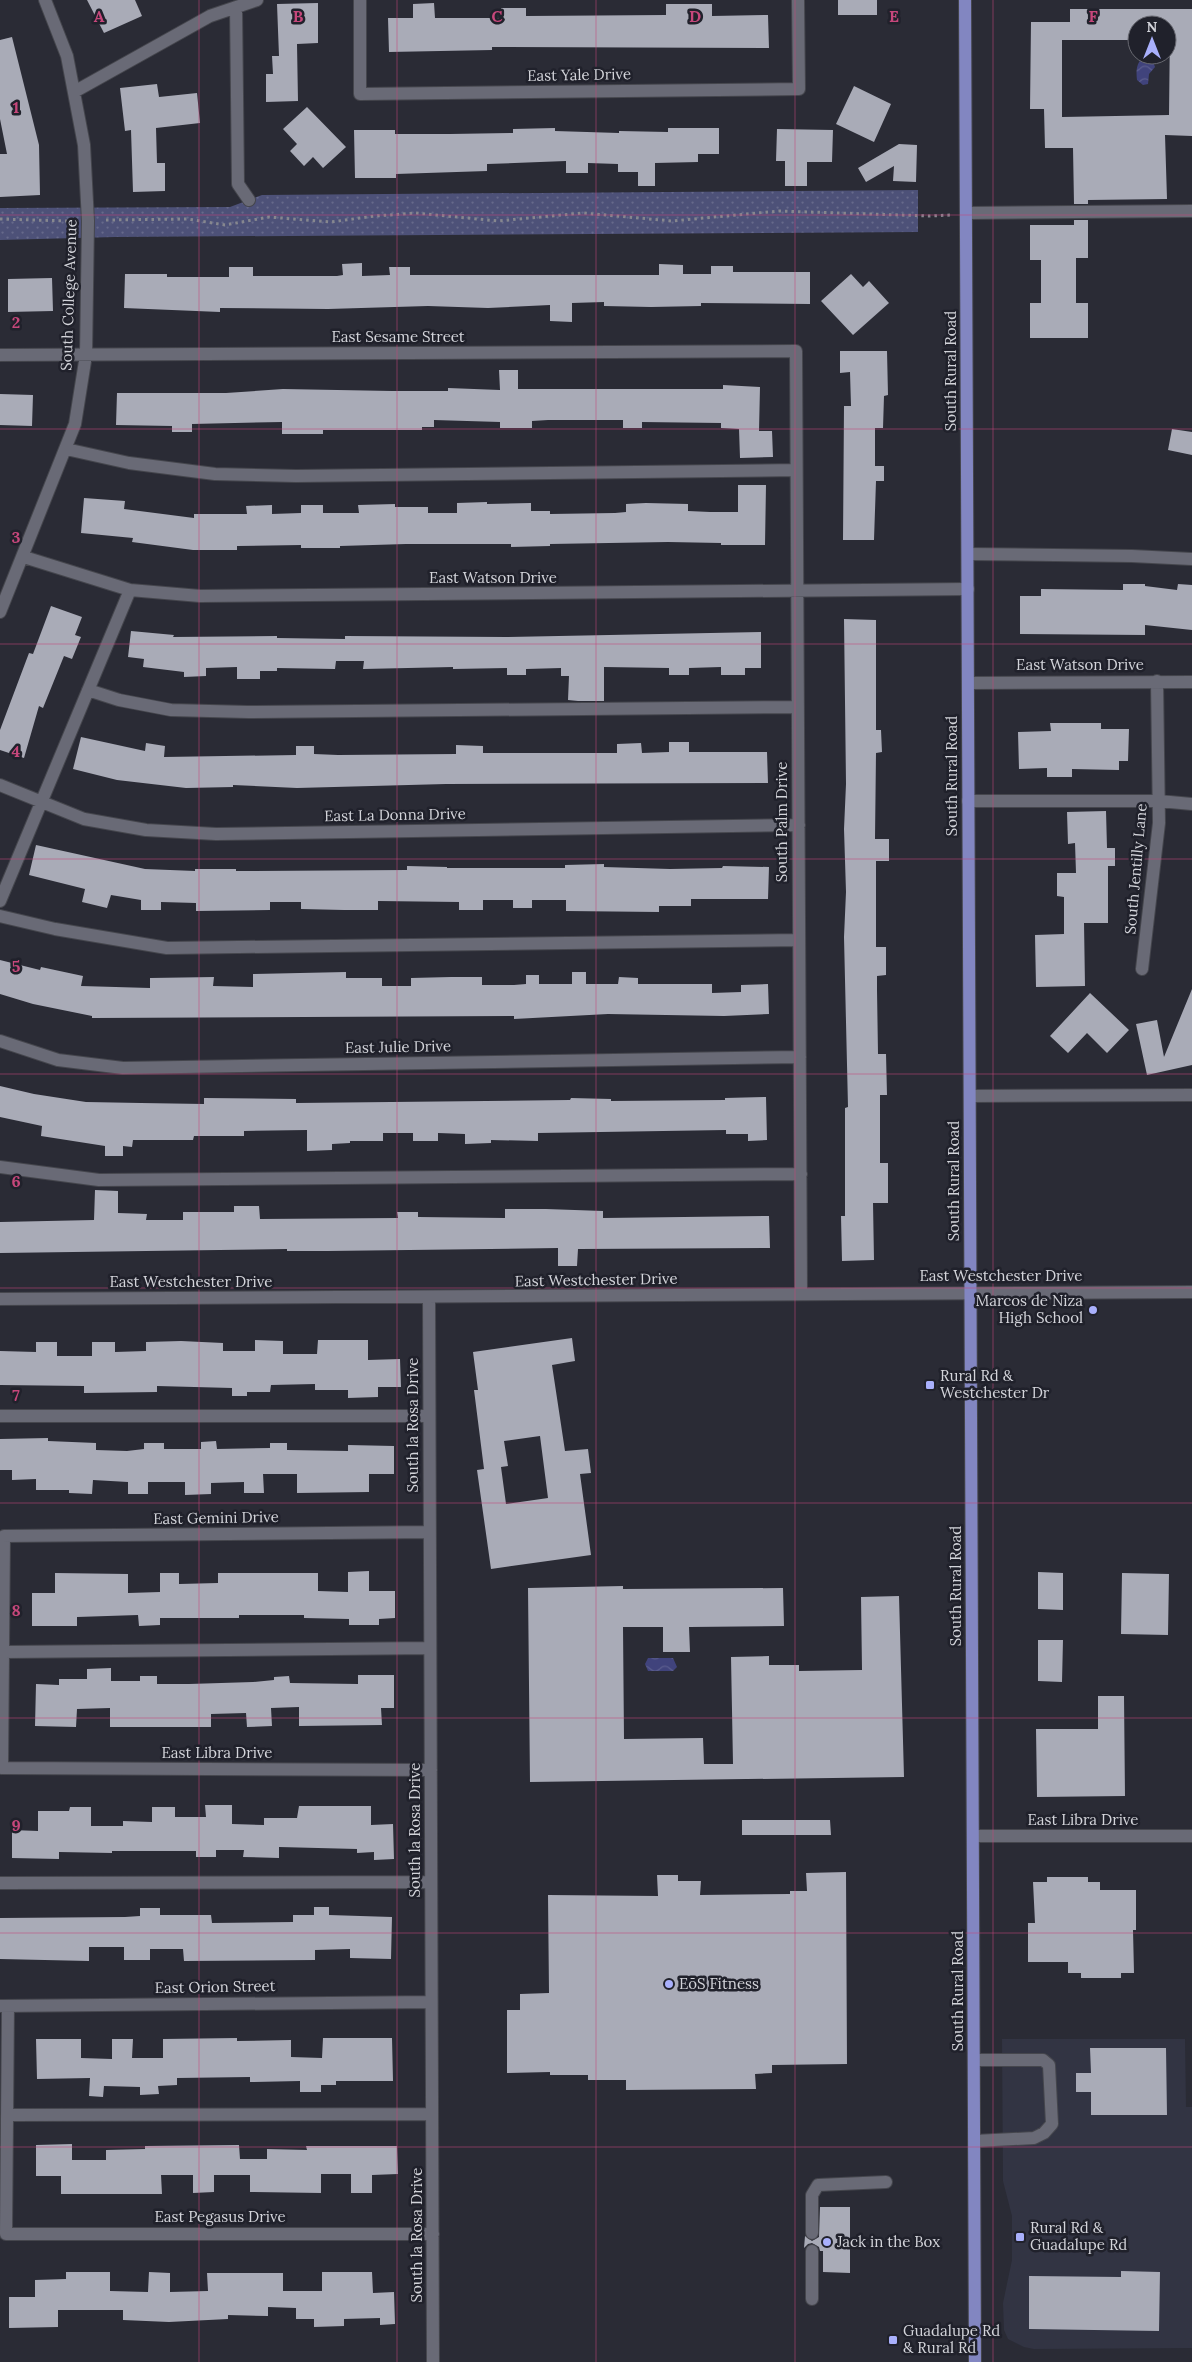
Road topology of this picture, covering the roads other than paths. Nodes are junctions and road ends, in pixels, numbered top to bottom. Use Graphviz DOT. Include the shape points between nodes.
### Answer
graph roads {
  1 [pos="45,0"];
  2 [pos="257,0"];
  3 [pos="360,0"];
  4 [pos="798,0"];
  5 [pos="965,0"];
  6 [pos="236,7"];
  7 [pos="74,92"];
  8 [pos="249,200"];
  9 [pos="1192,211"];
  10 [pos="966,213"];
  11 [pos="796,351"];
  12 [pos="0,355"];
  13 [pos="86,355"];
  14 [pos="66,449"];
  15 [pos="796,470"];
  16 [pos="968,554"];
  17 [pos="24,557"];
  18 [pos="1192,559"];
  19 [pos="968,589"];
  20 [pos="130,590"];
  21 [pos="797,592"];
  22 [pos="0,612"];
  23 [pos="1158,681"];
  24 [pos="1192,682"];
  25 [pos="968,683"];
  26 [pos="88,690"];
  27 [pos="798,707"];
  28 [pos="0,785"];
  29 [pos="968,801"];
  30 [pos="1159,801"];
  31 [pos="42,802"];
  32 [pos="1192,804"];
  33 [pos="799,826"];
  34 [pos="0,901"];
  35 [pos="0,916"];
  36 [pos="799,940"];
  37 [pos="1142,969"];
  38 [pos="0,1041"];
  39 [pos="800,1057"];
  40 [pos="1192,1095"];
  41 [pos="970,1096"];
  42 [pos="0,1167"];
  43 [pos="801,1174"];
  44 [pos="971,1292"];
  45 [pos="1192,1292"];
  46 [pos="801,1293"];
  47 [pos="429,1298"];
  48 [pos="0,1299"];
  49 [pos="0,1416"];
  50 [pos="429,1416"];
  51 [pos="429,1532"];
  52 [pos="430,1648"];
  53 [pos="3,1652"];
  54 [pos="431,1770"];
  55 [pos="974,1836"];
  56 [pos="1192,1836"];
  57 [pos="431,1882"];
  58 [pos="0,1883"];
  59 [pos="431,2002"];
  60 [pos="4,2006"];
  61 [pos="974,2060"];
  62 [pos="432,2114"];
  63 [pos="8,2115"];
  64 [pos="974,2141"];
  65 [pos="886,2182"];
  66 [pos="812,2233"];
  67 [pos="433,2234"];
  68 [pos="812,2251"];
  69 [pos="812,2299"];
  70 [pos="433,2362"];
  71 [pos="975,2362"];
  1 -- 7 [label="street, South College Avenue" via="67,56"];
  2 -- 6 [label="street"];
  3 -- 4 [label="street, East Yale Drive" via="360,94 799,89"];
  5 -- 10 [label="main road, South Rural Road"];
  6 -- 7 [label="street" via="210,16"];
  6 -- 8 [label="street" via="238,184"];
  7 -- 13 [label="street, South College Avenue" via="84,144 88,194"];
  9 -- 10 [label="street"];
  10 -- 16 [label="main road, South Rural Road"];
  11 -- 13 [label="street, East Sesame Street"];
  11 -- 15 [label="street, South Palm Drive"];
  12 -- 13 [label="street, East Sesame Street"];
  13 -- 14 [label="street, South College Avenue" via="75,424"];
  14 -- 15 [label="street" via="129,463 215,474 296,476"];
  14 -- 17 [label="street, South College Avenue"];
  15 -- 21 [label="street, South Palm Drive"];
  16 -- 18 [label="street"];
  16 -- 19 [label="main road, South Rural Road"];
  17 -- 20 [label="street, East Watson Drive"];
  17 -- 22 [label="street, South College Avenue"];
  19 -- 21 [label="street, East Watson Drive"];
  19 -- 25 [label="main road, South Rural Road"];
  20 -- 21 [label="street, East Watson Drive" via="200,596"];
  20 -- 26 [label="street"];
  21 -- 27 [label="street, South Palm Drive"];
  23 -- 24 [label="street, East Watson Drive"];
  23 -- 25 [label="street, East Watson Drive"];
  23 -- 30 [label="street, South Jentilly Lane"];
  25 -- 29 [label="main road, South Rural Road"];
  26 -- 27 [label="street" via="171,710 248,712"];
  26 -- 31 [label="street"];
  27 -- 33 [label="street, South Palm Drive"];
  28 -- 31 [label="street, East La Donna Drive"];
  29 -- 30 [label="street"];
  29 -- 41 [label="main road, South Rural Road"];
  30 -- 32 [label="street"];
  30 -- 37 [label="street, South Jentilly Lane" via="1157,849"];
  31 -- 33 [label="street, East La Donna Drive" via="84,819 146,830 216,834"];
  31 -- 34 [label="street"];
  33 -- 36 [label="street, South Palm Drive"];
  35 -- 36 [label="street" via="167,948"];
  36 -- 39 [label="street, South Palm Drive"];
  38 -- 39 [label="street, East Julie Drive" via="58,1060 123,1068"];
  39 -- 43 [label="street, South Palm Drive"];
  40 -- 41 [label="street"];
  41 -- 44 [label="main road, South Rural Road"];
  42 -- 43 [label="street" via="99,1180"];
  43 -- 46 [label="street, South Palm Drive"];
  44 -- 45 [label="street, East Westchester Drive"];
  44 -- 46 [label="street, East Westchester Drive"];
  44 -- 55 [label="main road, South Rural Road"];
  46 -- 47 [label="street, East Westchester Drive"];
  47 -- 48 [label="street, East Westchester Drive"];
  47 -- 50 [label="street, South la Rosa Drive"];
  49 -- 50 [label="street"];
  50 -- 51 [label="street, South la Rosa Drive"];
  51 -- 52 [label="street, South la Rosa Drive"];
  51 -- 53 [label="street, East Gemini Drive" via="4,1536"];
  52 -- 53 [label="street"];
  52 -- 54 [label="street, South la Rosa Drive"];
  53 -- 54 [label="street, East Libra Drive" via="2,1768"];
  54 -- 57 [label="street, South la Rosa Drive"];
  55 -- 56 [label="street, East Libra Drive"];
  55 -- 61 [label="main road, South Rural Road"];
  57 -- 58 [label="street"];
  57 -- 59 [label="street, South la Rosa Drive"];
  59 -- 60 [label="street, East Orion Street"];
  59 -- 62 [label="street, South la Rosa Drive"];
  60 -- 63 [label="street"];
  61 -- 64 [label="main road, South Rural Road"];
  61 -- 64 [label="street" via="1043,2060 1049,2065 1052,2124 1034,2138"];
  62 -- 63 [label="street"];
  62 -- 67 [label="street, South la Rosa Drive"];
  63 -- 67 [label="street, East Pegasus Drive" via="6,2234"];
  64 -- 71 [label="main road, South Rural Road"];
  65 -- 66 [label="street" via="818,2185 812,2195"];
  67 -- 70 [label="street, South la Rosa Drive"];
  68 -- 69 [label="street"];
}
